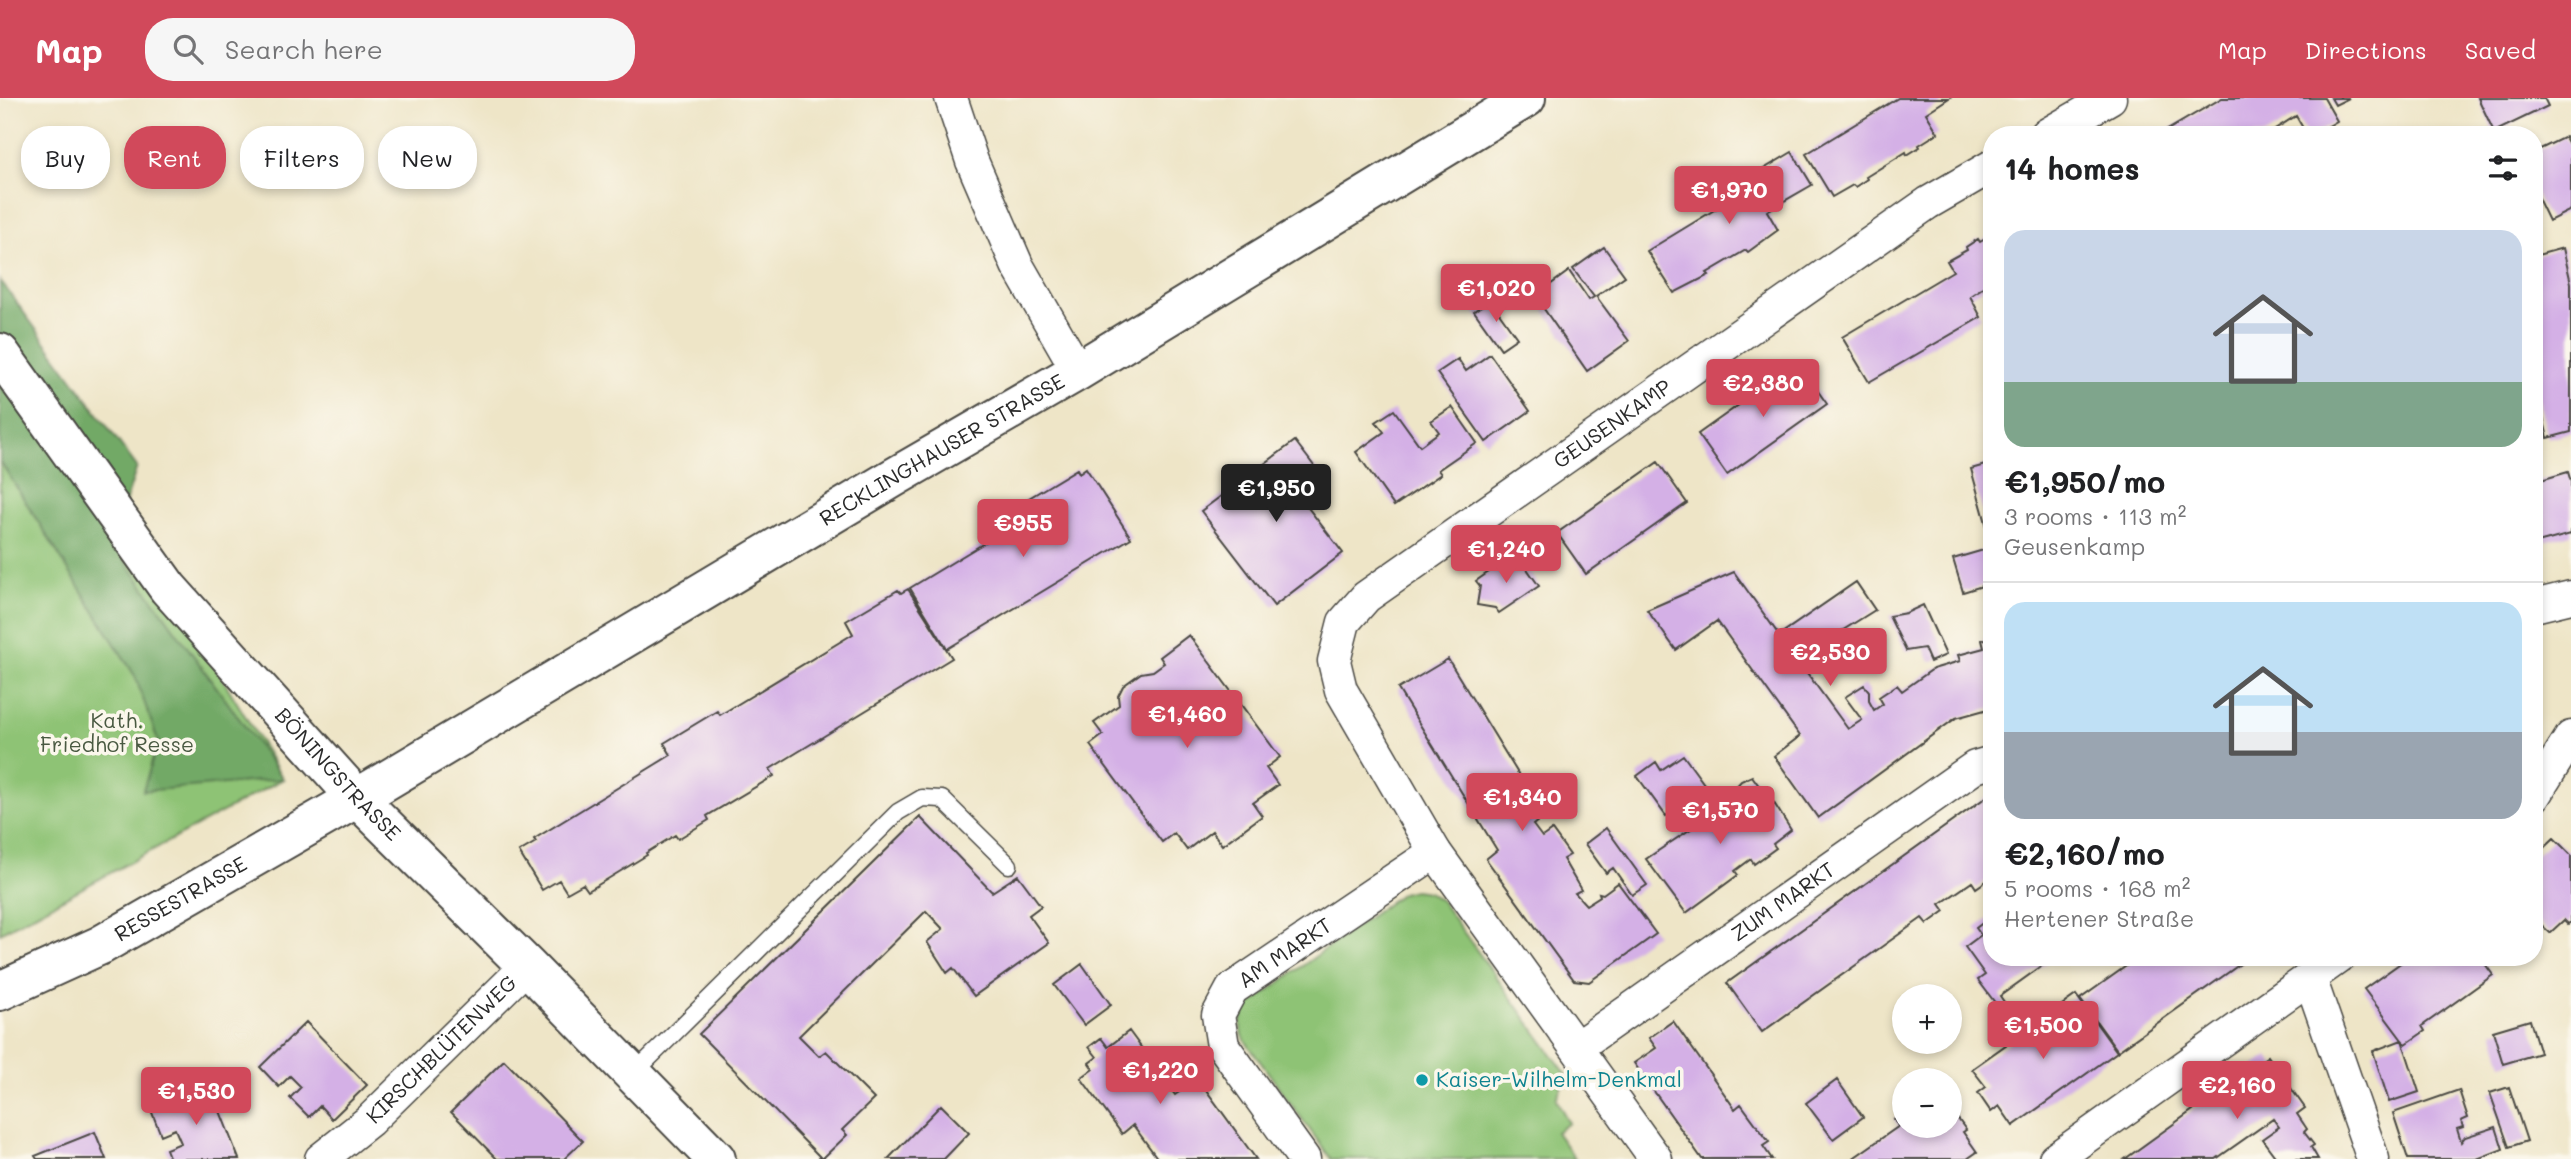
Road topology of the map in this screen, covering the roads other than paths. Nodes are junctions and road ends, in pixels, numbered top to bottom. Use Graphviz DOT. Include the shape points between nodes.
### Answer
graph roads {
  1 [pos="951,98"];
  2 [pos="1526,98"];
  3 [pos="2110,98"];
  4 [pos="2062,126"];
  5 [pos="1983,171"];
  6 [pos="0,353"];
  7 [pos="1078,371"];
  8 [pos="2571,597"];
  9 [pos="2543,604"];
  10 [pos="2571,737"];
  11 [pos="1983,765"];
  12 [pos="2543,782"];
  13 [pos="357,798"];
  14 [pos="1435,852"];
  15 [pos="1009,865"];
  16 [pos="527,966"];
  17 [pos="2327,966"];
  18 [pos="2310,978"];
  19 [pos="0,991"];
  20 [pos="1577,1047"];
  21 [pos="633,1074"];
  22 [pos="321,1159"];
  23 [pos="716,1159"];
  24 [pos="1304,1159"];
  25 [pos="1656,1159"];
  26 [pos="2055,1159"];
  27 [pos="2373,1159"];
  1 -- 7 [label="street" via="972,161 1017,265"];
  2 -- 7 [label="main road, RECKLINGHAUSER STRASSE"];
  3 -- 4 [label="street"];
  5 -- 14 [label="street, GEUSENKAMP" via="1928,203 1366,597 1344,622 1334,661 1341,690"];
  6 -- 13 [label="main road, BÖNINGSTRASSE" via="168,588"];
  7 -- 13 [label="main road, RECKLINGHAUSER STRASSE"];
  8 -- 9 [label="street"];
  10 -- 12 [label="street"];
  11 -- 20 [label="street, ZUM MARKT"];
  13 -- 16 [label="main road, BÖNINGSTRASSE"];
  13 -- 19 [label="main road, RESSESTRASSE" via="101,945"];
  14 -- 20 [label="street"];
  14 -- 24 [label="street, AM MARKT" via="1232,989 1218,1015 1223,1046"];
  15 -- 21 [label="lane" via="942,799 922,798 898,812"];
  16 -- 21 [label="main road, BÖNINGSTRASSE"];
  16 -- 22 [label="street, KIRSCHBLÜTENWEG" via="369,1121"];
  17 -- 18 [label="street"];
  18 -- 26 [label="street"];
  18 -- 27 [label="street"];
  20 -- 25 [label="street"];
  21 -- 23 [label="main road, BÖNINGSTRASSE"];
}
